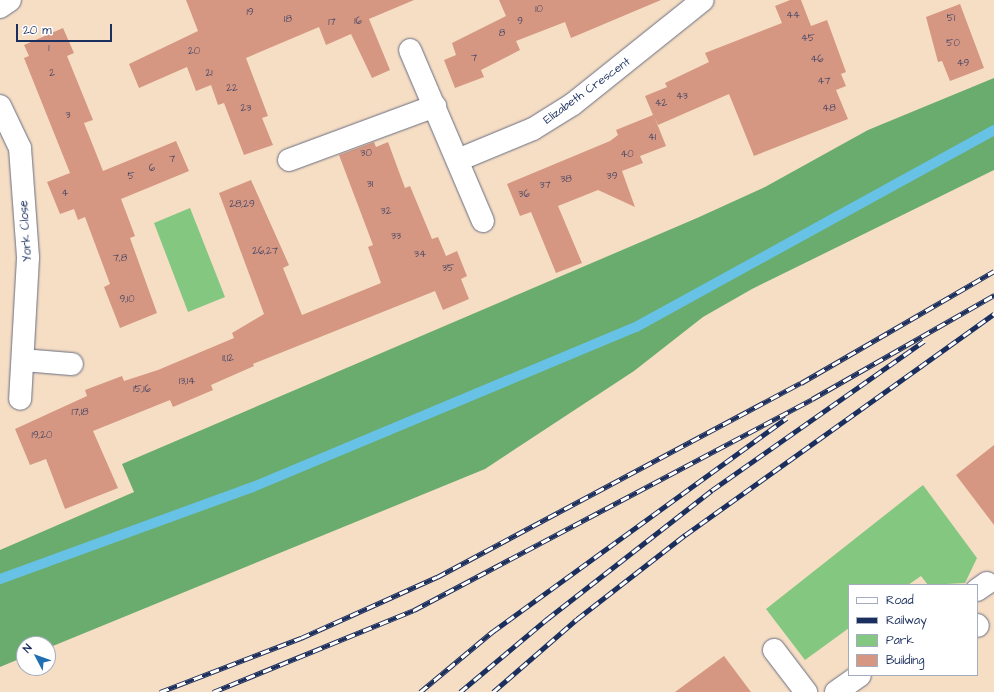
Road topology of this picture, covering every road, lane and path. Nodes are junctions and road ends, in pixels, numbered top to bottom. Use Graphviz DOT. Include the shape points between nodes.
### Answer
graph roads {
  1 [pos="10,0"];
  2 [pos="703,0"];
  3 [pos="0,7"];
  4 [pos="410,50"];
  5 [pos="0,106"];
  6 [pos="435,106"];
  7 [pos="289,160"];
  8 [pos="458,160"];
  9 [pos="483,221"];
  10 [pos="23,360"];
  11 [pos="72,364"];
  12 [pos="20,399"];
  13 [pos="774,650"];
  14 [pos="859,676"];
  15 [pos="806,692"];
  16 [pos="836,692"];
  1 -- 3 [label="street"];
  2 -- 8 [label="street, Elizabeth Crescent" via="573,104 533,129"];
  4 -- 6 [label="street"];
  5 -- 10 [label="street, York Close" via="20,148 29,263"];
  6 -- 7 [label="street"];
  6 -- 8 [label="street"];
  8 -- 9 [label="street"];
  10 -- 11 [label="street"];
  10 -- 12 [label="street, York Close"];
  13 -- 15 [label="street"];
  14 -- 16 [label="street"];
}
